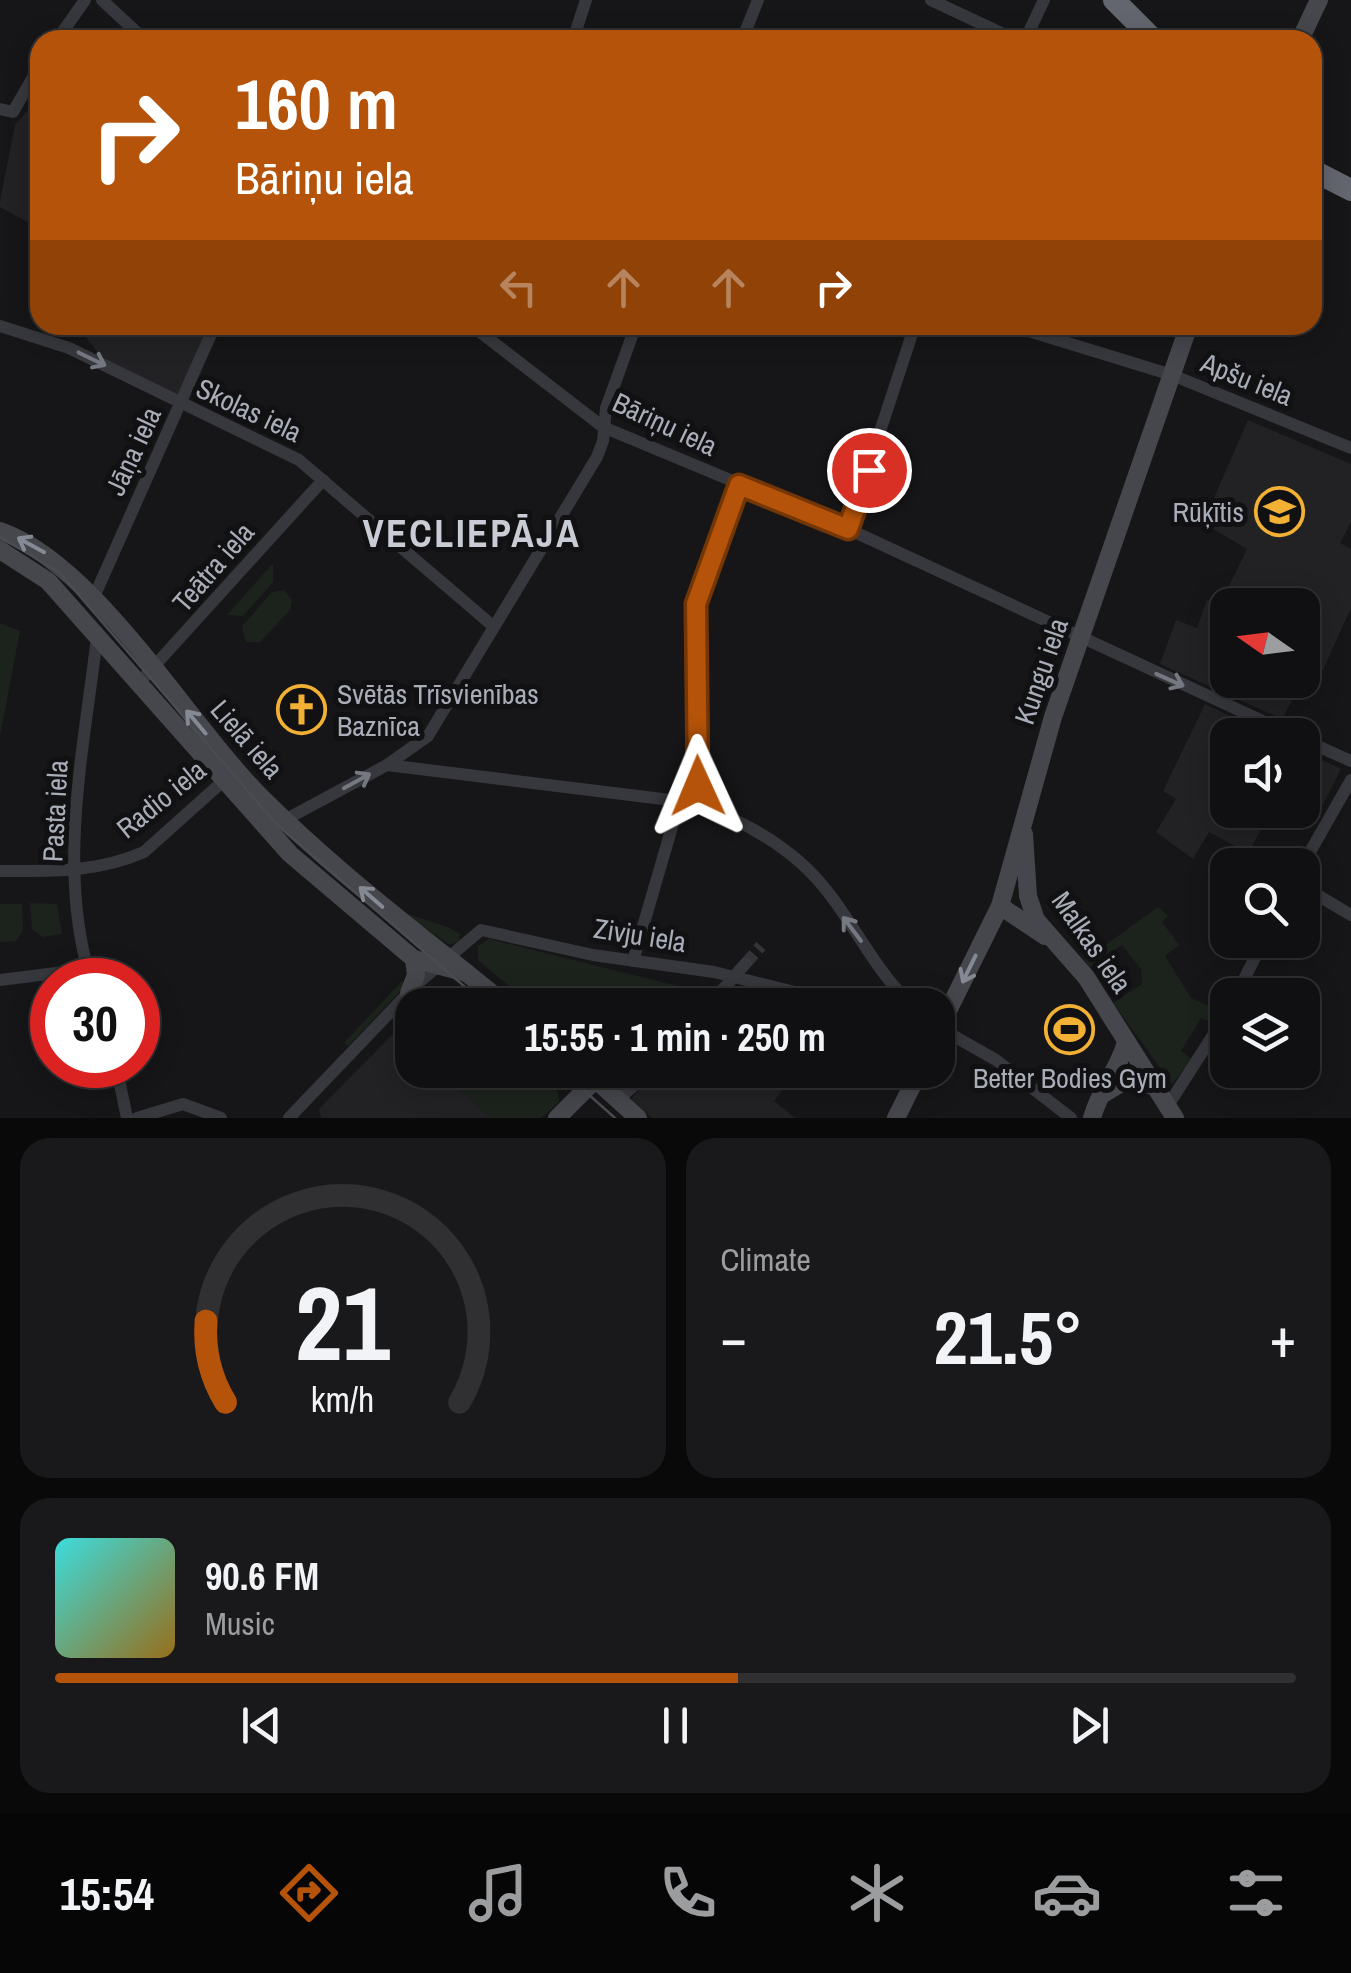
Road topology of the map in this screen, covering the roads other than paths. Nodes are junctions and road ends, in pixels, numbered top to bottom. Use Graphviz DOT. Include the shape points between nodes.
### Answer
graph roads {
  1 [pos="85,0"];
  2 [pos="586,0"];
  3 [pos="758,0"];
  4 [pos="931,0"];
  5 [pos="1044,0"];
  6 [pos="1114,0"];
  7 [pos="1319,0"];
  8 [pos="105,1"];
  9 [pos="64,30"];
  10 [pos="135,30"];
  11 [pos="576,30"];
  12 [pos="746,30"];
  13 [pos="995,30"];
  14 [pos="1029,30"];
  15 [pos="1144,30"];
  16 [pos="1305,30"];
  17 [pos="30,82"];
  18 [pos="0,109"];
  19 [pos="1322,175"];
  20 [pos="1351,190"];
  21 [pos="0,326"];
  22 [pos="211,335"];
  23 [pos="486,335"];
  24 [pos="632,335"];
  25 [pos="913,335"];
  26 [pos="1042,335"];
  27 [pos="1186,335"];
  28 [pos="1172,375"];
  29 [pos="182,406"];
  30 [pos="604,426"];
  31 [pos="1351,448"];
  32 [pos="322,480"];
  33 [pos="739,485"];
  34 [pos="848,529"];
  35 [pos="0,530"];
  36 [pos="0,550"];
  37 [pos="94,598"];
  38 [pos="493,626"];
  39 [pos="1081,640"];
  40 [pos="96,645"];
  41 [pos="153,670"];
  42 [pos="138,684"];
  43 [pos="1255,718"];
  44 [pos="1320,747"];
  45 [pos="1351,761"];
  46 [pos="386,765"];
  47 [pos="229,776"];
  48 [pos="1351,780"];
  49 [pos="687,802"];
  50 [pos="1024,818"];
  51 [pos="284,820"];
  52 [pos="266,832"];
  53 [pos="1312,848"];
  54 [pos="75,870"];
  55 [pos="0,871"];
  56 [pos="1320,897"];
  57 [pos="1000,906"];
  58 [pos="1351,915"];
  59 [pos="1036,920"];
  60 [pos="1052,940"];
  61 [pos="87,958"];
  62 [pos="414,959"];
  63 [pos="443,961"];
  64 [pos="633,962"];
  65 [pos="746,963"];
  66 [pos="734,977"];
  67 [pos="30,978"];
  68 [pos="0,980"];
  69 [pos="410,988"];
  70 [pos="413,988"];
  71 [pos="485,988"];
  72 [pos="724,988"];
  73 [pos="778,988"];
  74 [pos="894,988"];
  75 [pos="955,995"];
  76 [pos="395,1008"];
  77 [pos="955,1037"];
  78 [pos="1126,1041"];
  79 [pos="1210,1044"];
  80 [pos="1154,1086"];
  81 [pos="121,1088"];
  82 [pos="580,1088"];
  83 [pos="605,1088"];
  84 [pos="631,1088"];
  85 [pos="911,1088"];
  86 [pos="618,1100"];
  87 [pos="1094,1110"];
  88 [pos="304,1112"];
  89 [pos="1171,1113"];
  90 [pos="127,1118"];
  91 [pos="138,1118"];
  92 [pos="221,1118"];
  93 [pos="289,1118"];
  94 [pos="557,1118"];
  95 [pos="638,1118"];
  96 [pos="896,1118"];
  97 [pos="1071,1118"];
  1 -- 9 [label="street"];
  2 -- 11 [label="street"];
  3 -- 12 [label="street"];
  4 -- 13 [label="street"];
  5 -- 14 [label="street"];
  6 -- 15 [label="highway"];
  7 -- 16 [label="street"];
  8 -- 10 [label="street"];
  17 -- 18 [label="street" via="13,112"];
  19 -- 20 [label="highway"];
  21 -- 29 [label="street, Skolas iela, one-way" via="69,348"];
  22 -- 29 [label="street, Jāņa iela"];
  23 -- 30 [label="street, Bāriņu iela"];
  24 -- 30 [label="street"];
  25 -- 34 [label="street"];
  26 -- 28 [label="street, Apšu iela"];
  27 -- 28 [label="street, Kungu iela"];
  28 -- 31 [label="street, Apšu iela"];
  28 -- 39 [label="street, Kungu iela"];
  29 -- 32 [label="street, Skolas iela" via="299,460"];
  29 -- 37 [label="street, Jāņa iela"];
  30 -- 33 [label="street, Bāriņu iela"];
  30 -- 38 [label="street" via="596,456"];
  32 -- 38 [label="street, Skolas iela"];
  32 -- 41 [label="street, Teātra iela"];
  33 -- 34 [label="street, Bāriņu iela"];
  33 -- 49 [label="street" via="698,591 698,786"];
  34 -- 39 [label="street, Bāriņu iela"];
  41 -- 35 [label="street, Lielā iela, one-way" via="60,564"];
  36 -- 42 [label="street, Lielā iela" via="48,580"];
  38 -- 46 [label="street" via="428,736"];
  39 -- 43 [label="street, Bāriņu iela, one-way"];
  39 -- 50 [label="street, Kungu iela"];
  40 -- 54 [label="street, Pasta iela"];
  41 -- 42 [label="street, Teātra iela"];
  47 -- 41 [label="street, Lielā iela, one-way"];
  42 -- 47 [label="street, Lielā iela"];
  44 -- 45 [label="street"];
  46 -- 49 [label="street"];
  51 -- 46 [label="street, one-way"];
  47 -- 51 [label="street, Lielā iela"];
  47 -- 52 [label="street, Lielā iela"];
  47 -- 54 [label="street, Radio iela" via="144,852"];
  48 -- 53 [label="street"];
  49 -- 64 [label="street" via="674,820"];
  74 -- 49 [label="street, one-way" via="804,865 730,814"];
  50 -- 57 [label="street, Kungu iela"];
  50 -- 59 [label="street, Malkas iela" via="1028,896"];
  51 -- 52 [label="street"];
  63 -- 51 [label="street, Lielā iela, one-way"];
  52 -- 62 [label="street, Lielā iela"];
  54 -- 55 [label="street"];
  54 -- 61 [label="street, Pasta iela"];
  56 -- 58 [label="street"];
  57 -- 59 [label="street"];
  57 -- 60 [label="street"];
  57 -- 75 [label="street, Kungu iela, one-way"];
  59 -- 60 [label="street, Malkas iela"];
  60 -- 78 [label="street, Malkas iela" via="1086,977"];
  62 -- 63 [label="street, Lielā iela"];
  62 -- 69 [label="street"];
  63 -- 64 [label="street, Zivju iela" via="471,934 488,930"];
  63 -- 70 [label="street, Zivju iela"];
  63 -- 71 [label="street, Lielā iela"];
  64 -- 66 [label="street, Zivju iela"];
  65 -- 66 [label="street"];
  66 -- 72 [label="street"];
  66 -- 73 [label="street, Zivju iela"];
  67 -- 68 [label="street"];
  76 -- 88 [label="street, Zivju iela"];
  77 -- 97 [label="street"];
  78 -- 80 [label="street, Malkas iela"];
  78 -- 87 [label="street"];
  79 -- 89 [label="street"];
  80 -- 87 [label="street" via="1128,1078"];
  80 -- 89 [label="street, Malkas iela"];
  81 -- 90 [label="street"];
  82 -- 94 [label="street"];
  83 -- 86 [label="street"];
  84 -- 86 [label="street"];
  85 -- 96 [label="street"];
  86 -- 95 [label="street"];
  88 -- 93 [label="street, Zivju iela"];
  91 -- 92 [label="street" via="183,1104"];
}
